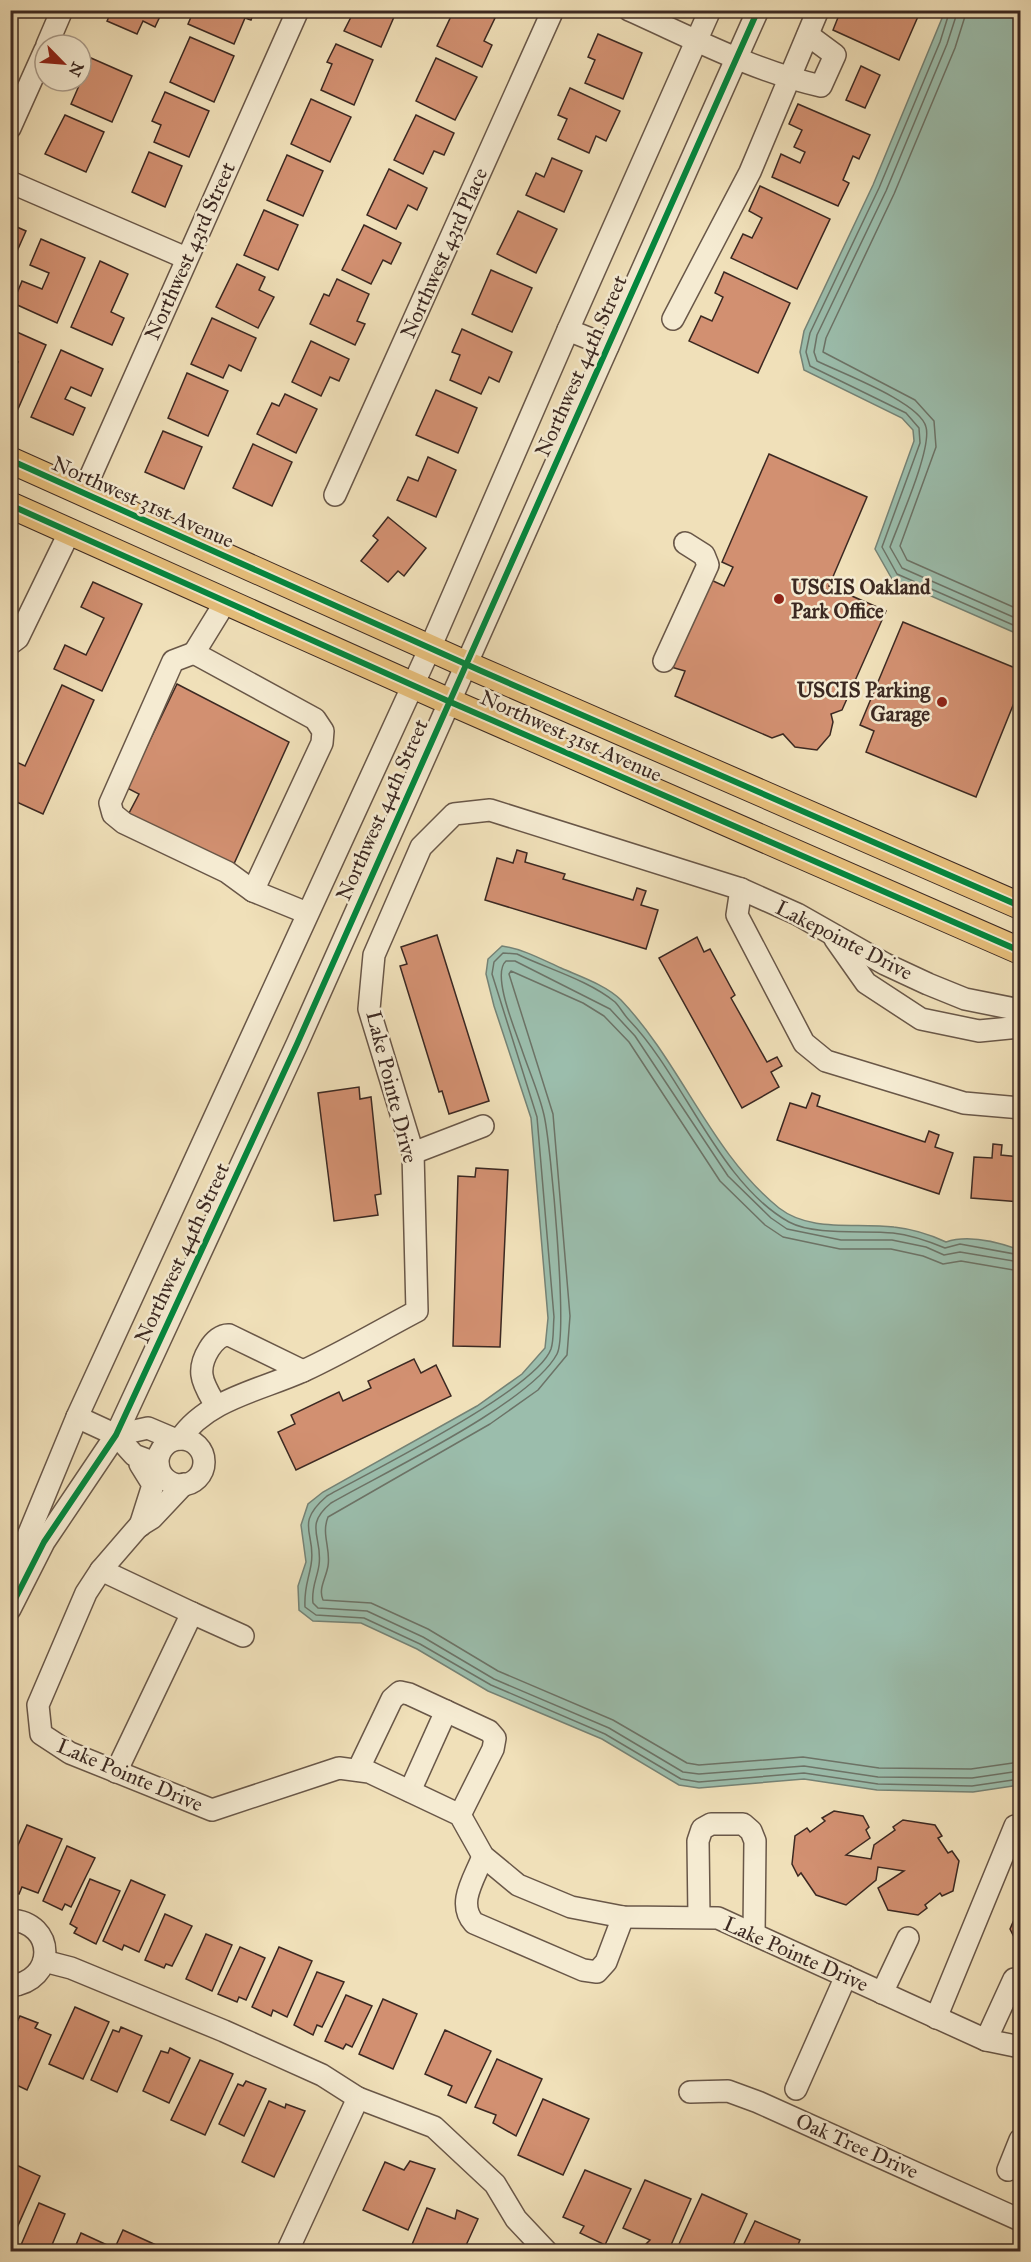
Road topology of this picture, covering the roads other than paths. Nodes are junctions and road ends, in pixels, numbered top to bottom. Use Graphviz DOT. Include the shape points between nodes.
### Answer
graph roads {
  1 [pos="62,10"];
  2 [pos="298,10"];
  3 [pos="553,10"];
  4 [pos="629,10"];
  5 [pos="710,10"];
  6 [pos="758,10"];
  7 [pos="818,10"];
  8 [pos="52,33"];
  9 [pos="808,35"];
  10 [pos="697,40"];
  11 [pos="736,59"];
  12 [pos="33,77"];
  13 [pos="789,79"];
  14 [pos="10,128"];
  15 [pos="10,182"];
  16 [pos="186,258"];
  17 [pos="673,319"];
  18 [pos="568,330"];
  19 [pos="608,346"];
  20 [pos="10,460"];
  21 [pos="83,493"];
  22 [pos="335,495"];
  23 [pos="10,505"];
  24 [pos="70,531"];
  25 [pos="685,543"];
  26 [pos="226,601"];
  27 [pos="10,644"];
  28 [pos="430,648"];
  29 [pos="194,653"];
  30 [pos="664,661"];
  31 [pos="465,664"];
  32 [pos="413,685"];
  33 [pos="448,701"];
  34 [pos="668,867"];
  35 [pos="741,889"];
  36 [pos="253,891"];
  37 [pos="1020,906"];
  38 [pos="307,914"];
  39 [pos="831,933"];
  40 [pos="1020,951"];
  41 [pos="1020,1010"];
  42 [pos="1020,1027"];
  43 [pos="1020,1108"];
  44 [pos="483,1126"];
  45 [pos="413,1153"];
  46 [pos="303,1371"];
  47 [pos="216,1406"];
  48 [pos="77,1417"];
  49 [pos="116,1435"];
  50 [pos="177,1439"];
  51 [pos="199,1448"];
  52 [pos="134,1455"];
  53 [pos="158,1464"];
  54 [pos="169,1489"];
  55 [pos="101,1570"];
  56 [pos="10,1579"];
  57 [pos="10,1610"];
  58 [pos="192,1612"];
  59 [pos="243,1636"];
  60 [pos="446,1711"];
  61 [pos="358,1770"];
  62 [pos="116,1772"];
  63 [pos="410,1791"];
  64 [pos="460,1815"];
  65 [pos="1015,1826"];
  66 [pos="483,1856"];
  67 [pos="623,1917"];
  68 [pos="699,1917"];
  69 [pos="10,1920"];
  70 [pos="754,1934"];
  71 [pos="908,1938"];
  72 [pos="44,1961"];
  73 [pos="846,1976"];
  74 [pos="1014,1979"];
  75 [pos="10,1986"];
  76 [pos="882,1993"];
  77 [pos="936,2018"];
  78 [pos="986,2040"];
  79 [pos="1020,2047"];
  80 [pos="796,2090"];
  81 [pos="690,2092"];
  82 [pos="358,2098"];
  83 [pos="1020,2140"];
  84 [pos="1008,2170"];
  85 [pos="1020,2220"];
  86 [pos="287,2252"];
  87 [pos="546,2252"];
  1 -- 8 [label="street"];
  2 -- 16 [label="street, Northwest 43rd Street"];
  3 -- 22 [label="street, Northwest 43rd Place"];
  4 -- 10 [label="street"];
  5 -- 10 [label="street, Northwest 44th Street"];
  6 -- 11 [label="street, Northwest 44th Street"];
  7 -- 9 [label="street"];
  9 -- 13 [label="street"];
  9 -- 13 [label="street" via="834,55 826,76 821,86"];
  10 -- 11 [label="street"];
  10 -- 18 [label="street, Northwest 44th Street"];
  11 -- 13 [label="street"];
  11 -- 19 [label="street, Northwest 44th Street"];
  12 -- 14 [label="street"];
  13 -- 17 [label="street" via="750,172"];
  15 -- 16 [label="street"];
  16 -- 21 [label="street, Northwest 43rd Street"];
  18 -- 19 [label="street"];
  18 -- 28 [label="street, Northwest 44th Street"];
  19 -- 31 [label="street, Northwest 44th Street"];
  20 -- 21 [label="main road, Northwest 31st Avenue"];
  21 -- 28 [label="main road, Northwest 31st Avenue"];
  23 -- 24 [label="main road, Northwest 31st Avenue"];
  24 -- 26 [label="main road, Northwest 31st Avenue"];
  24 -- 27 [label="street" via="18,638"];
  25 -- 30 [label="street" via="704,555 708,565"];
  26 -- 29 [label="street"];
  26 -- 32 [label="main road, Northwest 31st Avenue"];
  28 -- 31 [label="main road, Northwest 31st Avenue"];
  28 -- 32 [label="street, Northwest 44th Street"];
  29 -- 36 [label="street" via="315,719 323,731 322,743"];
  29 -- 36 [label="street" via="173,661 110,803 112,814 124,824 227,872"];
  31 -- 33 [label="street, Northwest 44th Street"];
  31 -- 37 [label="main road, Northwest 31st Avenue"];
  32 -- 33 [label="main road, Northwest 31st Avenue"];
  32 -- 38 [label="street, Northwest 44th Street"];
  33 -- 40 [label="main road, Northwest 31st Avenue"];
  33 -- 49 [label="street, Northwest 44th Street" via="301,1034"];
  34 -- 35 [label="street, Lakepointe Drive"];
  34 -- 45 [label="street, Lake Pointe Drive" via="490,810 454,814 421,847 374,955 369,1009"];
  35 -- 39 [label="street, Lakepointe Drive"];
  35 -- 43 [label="street" via="737,915 804,1043 826,1061 964,1103"];
  36 -- 38 [label="street"];
  38 -- 48 [label="street, Northwest 44th Street"];
  39 -- 41 [label="street, Lakepointe Drive" via="885,964 965,999"];
  39 -- 42 [label="street" via="866,983 921,1019 979,1031"];
  44 -- 45 [label="street"];
  45 -- 46 [label="street, Lake Pointe Drive" via="417,1311"];
  46 -- 47 [label="street, Lake Pointe Drive"];
  46 -- 47 [label="street" via="230,1335 221,1335 214,1339 201,1370"];
  47 -- 50 [label="street, Lake Pointe Drive"];
  47 -- 51 [label="street, Lake Pointe Drive" via="207,1420"];
  48 -- 49 [label="street"];
  48 -- 56 [label="street, Northwest 44th Street"];
  49 -- 50 [label="street" via="148,1428"];
  49 -- 52 [label="street"];
  49 -- 57 [label="street, Northwest 44th Street" via="44,1542"];
  50 -- 51 [label="street" via="190,1441"];
  50 -- 53 [label="street, Lake Pointe Drive" via="163,1447"];
  51 -- 54 [label="street, Lake Pointe Drive" via="204,1460 201,1473"];
  52 -- 53 [label="street"];
  52 -- 54 [label="street"];
  53 -- 54 [label="street"];
  54 -- 55 [label="street, Lake Pointe Drive"];
  55 -- 58 [label="street"];
  55 -- 62 [label="street, Lake Pointe Drive" via="86,1593 38,1705 41,1734 70,1754"];
  58 -- 59 [label="street"];
  58 -- 62 [label="street"];
  60 -- 61 [label="street" via="400,1692 392,1699"];
  60 -- 63 [label="street"];
  60 -- 64 [label="street" via="495,1737 493,1749"];
  61 -- 62 [label="street, Lake Pointe Drive" via="339,1768 212,1810"];
  61 -- 63 [label="street, Lake Pointe Drive"];
  63 -- 64 [label="street, Lake Pointe Drive"];
  64 -- 66 [label="street, Lake Pointe Drive"];
  65 -- 77 [label="street"];
  66 -- 67 [label="street, Lake Pointe Drive" via="518,1885 571,1907"];
  66 -- 67 [label="street" via="464,1904 466,1915 474,1923 583,1970 597,1972 606,1962"];
  67 -- 68 [label="street, Lake Pointe Drive"];
  68 -- 70 [label="street, Lake Pointe Drive" via="718,1918"];
  68 -- 70 [label="street" via="698,1841 702,1829 711,1824 743,1824 755,1841"];
  69 -- 72 [label="street" via="29,1924 37,1931 45,1950"];
  70 -- 73 [label="street, Lake Pointe Drive"];
  71 -- 76 [label="street"];
  72 -- 75 [label="street" via="32,1980"];
  72 -- 82 [label="street" via="71,1968 224,2031 322,2075"];
  73 -- 76 [label="street, Lake Pointe Drive"];
  73 -- 80 [label="street"];
  74 -- 78 [label="street"];
  76 -- 77 [label="street, Lake Pointe Drive"];
  77 -- 78 [label="street, Lake Pointe Drive"];
  78 -- 79 [label="street, Lake Pointe Drive"];
  81 -- 85 [label="street, Oak Tree Drive" via="728,2091 758,2102"];
  82 -- 86 [label="street"];
  82 -- 87 [label="street" via="434,2127 495,2184 516,2219"];
  83 -- 84 [label="street"];
}
